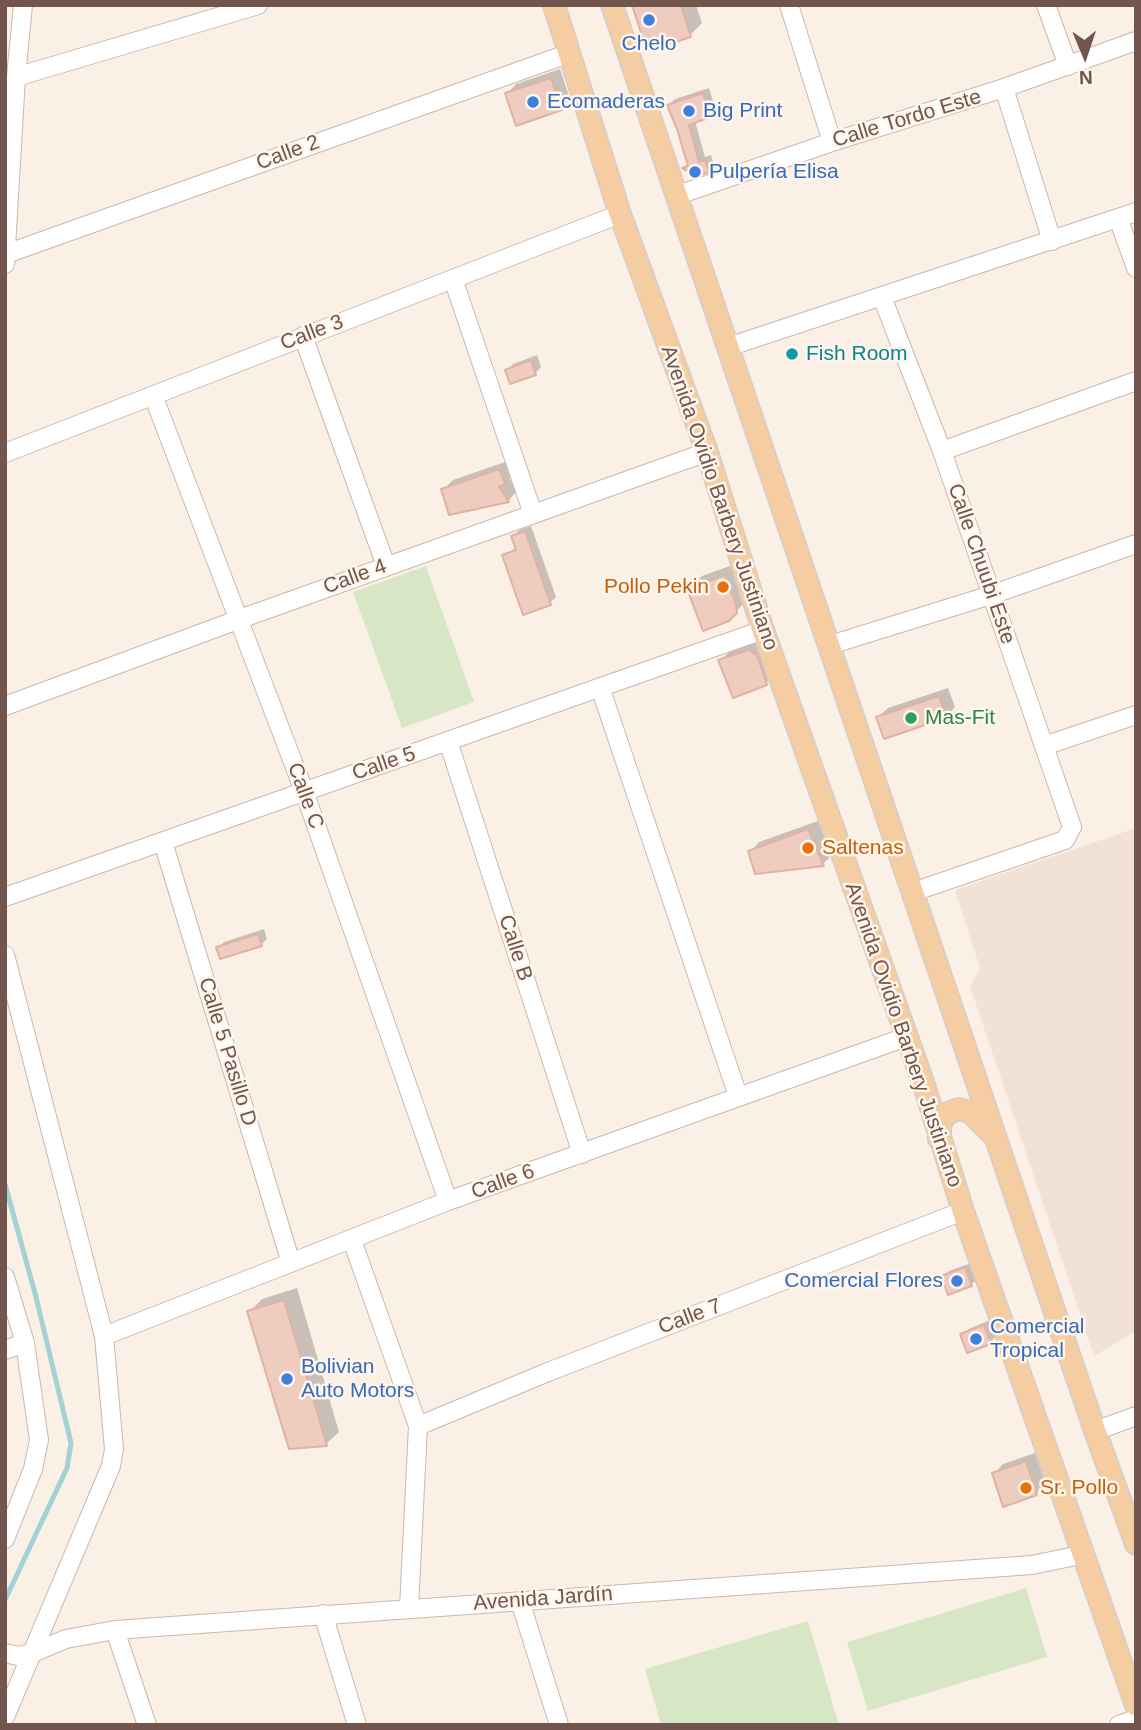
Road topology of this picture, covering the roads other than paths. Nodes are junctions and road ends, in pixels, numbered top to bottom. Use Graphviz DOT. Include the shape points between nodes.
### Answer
graph roads {
  1 [pos="23,5"];
  2 [pos="258,5"];
  3 [pos="554,5"];
  4 [pos="612,5"];
  5 [pos="789,5"];
  6 [pos="1046,5"];
  7 [pos="1136,41"];
  8 [pos="570,53"];
  9 [pos="1068,66"];
  10 [pos="16,77"];
  11 [pos="1004,88"];
  12 [pos="832,142"];
  13 [pos="678,195"];
  14 [pos="1136,212"];
  15 [pos="620,215"];
  16 [pos="1118,218"];
  17 [pos="1052,241"];
  18 [pos="6,254"];
  19 [pos="5,264"];
  20 [pos="1136,268"];
  21 [pos="453,279"];
  22 [pos="882,297"];
  23 [pos="303,336"];
  24 [pos="728,347"];
  25 [pos="1136,381"];
  26 [pos="153,395"];
  27 [pos="707,452"];
  28 [pos="942,452"];
  29 [pos="5,453"];
  30 [pos="533,514"];
  31 [pos="1136,544"];
  32 [pos="386,566"];
  33 [pos="991,595"];
  34 [pos="240,619"];
  35 [pos="763,630"];
  36 [pos="830,645"];
  37 [pos="600,687"];
  38 [pos="5,706"];
  39 [pos="1136,715"];
  40 [pos="448,741"];
  41 [pos="1044,746"];
  42 [pos="304,791"];
  43 [pos="163,842"];
  44 [pos="913,892"];
  45 [pos="5,897"];
  46 [pos="5,955"];
  47 [pos="7,974"];
  48 [pos="906,1037"];
  49 [pos="974,1074"];
  50 [pos="924,1085"];
  51 [pos="738,1096"];
  52 [pos="995,1138"];
  53 [pos="939,1139"];
  54 [pos="582,1154"];
  55 [pos="448,1202"];
  56 [pos="963,1211"];
  57 [pos="352,1240"];
  58 [pos="291,1263"];
  59 [pos="5,1277"];
  60 [pos="104,1336"];
  61 [pos="25,1343"];
  62 [pos="5,1350"];
  63 [pos="1136,1416"];
  64 [pos="418,1426"];
  65 [pos="1095,1431"];
  66 [pos="1134,1535"];
  67 [pos="5,1539"];
  68 [pos="1085,1554"];
  69 [pos="520,1601"];
  70 [pos="409,1608"];
  71 [pos="323,1614"];
  72 [pos="115,1630"];
  73 [pos="18,1655"];
  74 [pos="1136,1705"];
  75 [pos="5,1717"];
  76 [pos="1136,1719"];
  77 [pos="147,1725"];
  78 [pos="357,1725"];
  79 [pos="559,1725"];
  80 [pos="1119,1725"];
  1 -- 10 [label="street"];
  2 -- 10 [label="street"];
  3 -- 8 [label="main road, Avenida Ovidio Barbery Justiniano"];
  4 -- 13 [label="main road"];
  5 -- 12 [label="street"];
  6 -- 9 [label="street"];
  7 -- 9 [label="street, Calle Tordo Este"];
  8 -- 15 [label="main road, Avenida Ovidio Barbery Justiniano"];
  8 -- 18 [label="street, Calle 2"];
  9 -- 11 [label="street, Calle Tordo Este"];
  10 -- 18 [label="street"];
  11 -- 12 [label="street, Calle Tordo Este"];
  11 -- 17 [label="street"];
  12 -- 13 [label="street, Calle Tordo Este"];
  13 -- 24 [label="main road"];
  14 -- 16 [label="street"];
  15 -- 21 [label="street, Calle 3"];
  15 -- 27 [label="main road, Avenida Ovidio Barbery Justiniano"];
  16 -- 17 [label="street"];
  16 -- 20 [label="street"];
  17 -- 22 [label="street"];
  18 -- 19 [label="street"];
  21 -- 23 [label="street, Calle 3"];
  21 -- 30 [label="street"];
  22 -- 24 [label="street"];
  22 -- 28 [label="street, Calle Chuubi Este"];
  23 -- 26 [label="street, Calle 3"];
  23 -- 32 [label="street"];
  24 -- 36 [label="main road"];
  25 -- 28 [label="street"];
  26 -- 29 [label="street, Calle 3"];
  26 -- 34 [label="street, Calle C"];
  27 -- 30 [label="street, Calle 4"];
  27 -- 35 [label="main road, Avenida Ovidio Barbery Justiniano"];
  28 -- 33 [label="street, Calle Chuubi Este"];
  30 -- 32 [label="street, Calle 4"];
  31 -- 33 [label="street"];
  32 -- 34 [label="street, Calle 4"];
  33 -- 36 [label="street"];
  33 -- 41 [label="street, Calle Chuubi Este"];
  34 -- 38 [label="street, Calle 4"];
  34 -- 42 [label="street, Calle C"];
  35 -- 37 [label="street, Calle 5"];
  35 -- 48 [label="main road, Avenida Ovidio Barbery Justiniano"];
  36 -- 44 [label="main road"];
  37 -- 40 [label="street, Calle 5"];
  37 -- 51 [label="street"];
  39 -- 41 [label="street"];
  40 -- 42 [label="street, Calle 5"];
  40 -- 54 [label="street, Calle B"];
  41 -- 44 [label="street, Calle Chuubi Este" via="1072,827 1065,840"];
  42 -- 43 [label="street, Calle 5"];
  42 -- 55 [label="street, Calle C"];
  43 -- 45 [label="street, Calle 5"];
  43 -- 58 [label="street, Calle 5 Pasillo D"];
  44 -- 49 [label="main road"];
  46 -- 47 [label="street"];
  47 -- 60 [label="street"];
  48 -- 50 [label="main road, Avenida Ovidio Barbery Justiniano"];
  48 -- 51 [label="street, Calle 6"];
  49 -- 50 [label="main road" via="971,1089 956,1100 936,1095"];
  49 -- 52 [label="main road"];
  50 -- 53 [label="main road, Avenida Ovidio Barbery Justiniano"];
  51 -- 54 [label="street, Calle 6"];
  52 -- 53 [label="main road" via="970,1112 959,1110 948,1113 941,1122"];
  52 -- 65 [label="main road"];
  53 -- 56 [label="main road, Avenida Ovidio Barbery Justiniano"];
  54 -- 55 [label="street, Calle 6"];
  55 -- 57 [label="street, Calle 6"];
  56 -- 64 [label="street, Calle 7"];
  56 -- 68 [label="main road, Avenida Ovidio Barbery Justiniano"];
  57 -- 58 [label="street, Calle 6"];
  57 -- 64 [label="street"];
  58 -- 60 [label="street, Calle 6"];
  59 -- 61 [label="street"];
  60 -- 73 [label="street" via="114,1449 111,1466"];
  61 -- 62 [label="street"];
  61 -- 67 [label="street" via="39,1440 33,1469"];
  63 -- 65 [label="street"];
  64 -- 70 [label="street"];
  65 -- 66 [label="main road"];
  68 -- 69 [label="street, Avenida Jardín" via="1032,1565"];
  68 -- 74 [label="main road, Avenida Ovidio Barbery Justiniano"];
  69 -- 70 [label="street, Avenida Jardín"];
  69 -- 79 [label="street"];
  70 -- 71 [label="street, Avenida Jardín"];
  71 -- 72 [label="street, Avenida Jardín"];
  71 -- 78 [label="street"];
  72 -- 73 [label="street, Avenida Jardín" via="66,1639"];
  72 -- 77 [label="street"];
  73 -- 75 [label="street"];
  76 -- 80 [label="street"];
}
